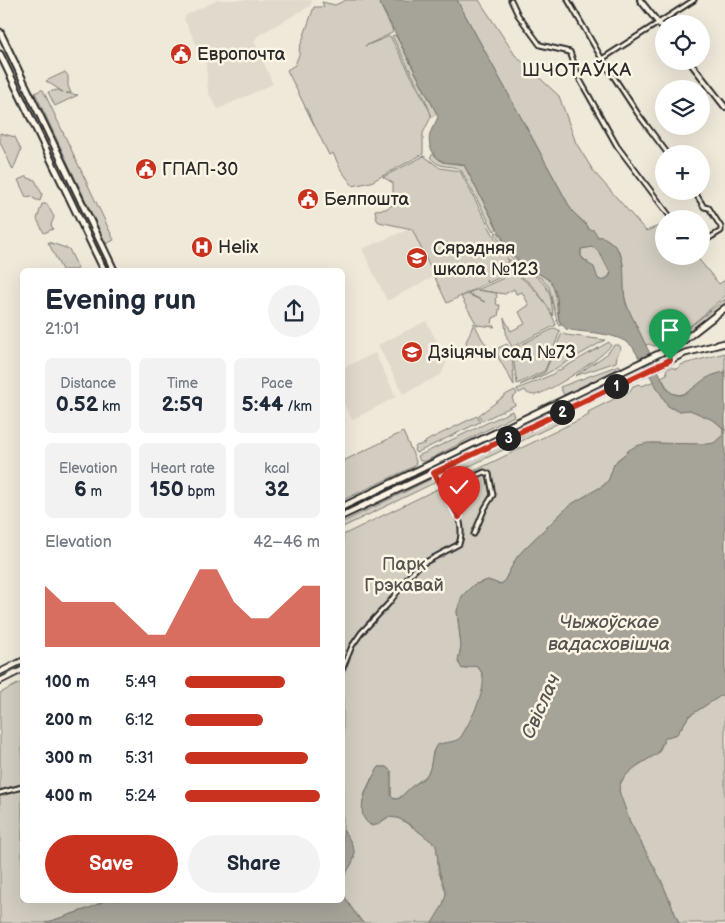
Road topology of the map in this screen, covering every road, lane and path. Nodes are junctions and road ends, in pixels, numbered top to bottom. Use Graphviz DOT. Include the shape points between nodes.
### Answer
graph roads {
  1 [pos="511,0"];
  2 [pos="568,0"];
  3 [pos="640,0"];
  4 [pos="694,0"];
  5 [pos="671,15"];
  6 [pos="655,18"];
  7 [pos="655,26"];
  8 [pos="0,32"];
  9 [pos="0,54"];
  10 [pos="602,59"];
  11 [pos="696,70"];
  12 [pos="725,107"];
  13 [pos="661,145"];
  14 [pos="700,200"];
  15 [pos="665,210"];
  16 [pos="710,238"];
  17 [pos="103,268"];
  18 [pos="113,268"];
  19 [pos="725,308"];
  20 [pos="725,343"];
  21 [pos="423,469"];
  22 [pos="434,473"];
  23 [pos="426,477"];
  24 [pos="444,490"];
  25 [pos="345,507"];
  26 [pos="345,515"];
  27 [pos="474,534"];
  28 [pos="20,662"];
  29 [pos="345,663"];
  30 [pos="20,671"];
  31 [pos="0,672"];
  32 [pos="0,681"];
  33 [pos="20,788"];
  34 [pos="0,793"];
  1 -- 15 [label="street" via="540,45 570,52 580,80 617,146"];
  2 -- 10 [label="street"];
  3 -- 6 [label="street"];
  4 -- 5 [label="street"];
  7 -- 10 [label="street"];
  8 -- 18 [label="main road"];
  9 -- 17 [label="main road"];
  10 -- 13 [label="street"];
  11 -- 12 [label="street"];
  14 -- 16 [label="street" via="704,207 710,208 721,227 721,231"];
  19 -- 21 [label="main road" via="679,344"];
  20 -- 22 [label="main road" via="685,353"];
  21 -- 23 [label="main road"];
  21 -- 25 [label="main road"];
  22 -- 23 [label="main road"];
  22 -- 24 [label="street"];
  23 -- 26 [label="main road"];
  24 -- 27 [label="street" via="484,472 489,474 493,495"];
  24 -- 29 [label="street" via="459,517 459,544 420,565 361,633"];
  28 -- 31 [label="main road"];
  30 -- 32 [label="main road"];
  33 -- 34 [label="street"];
}
